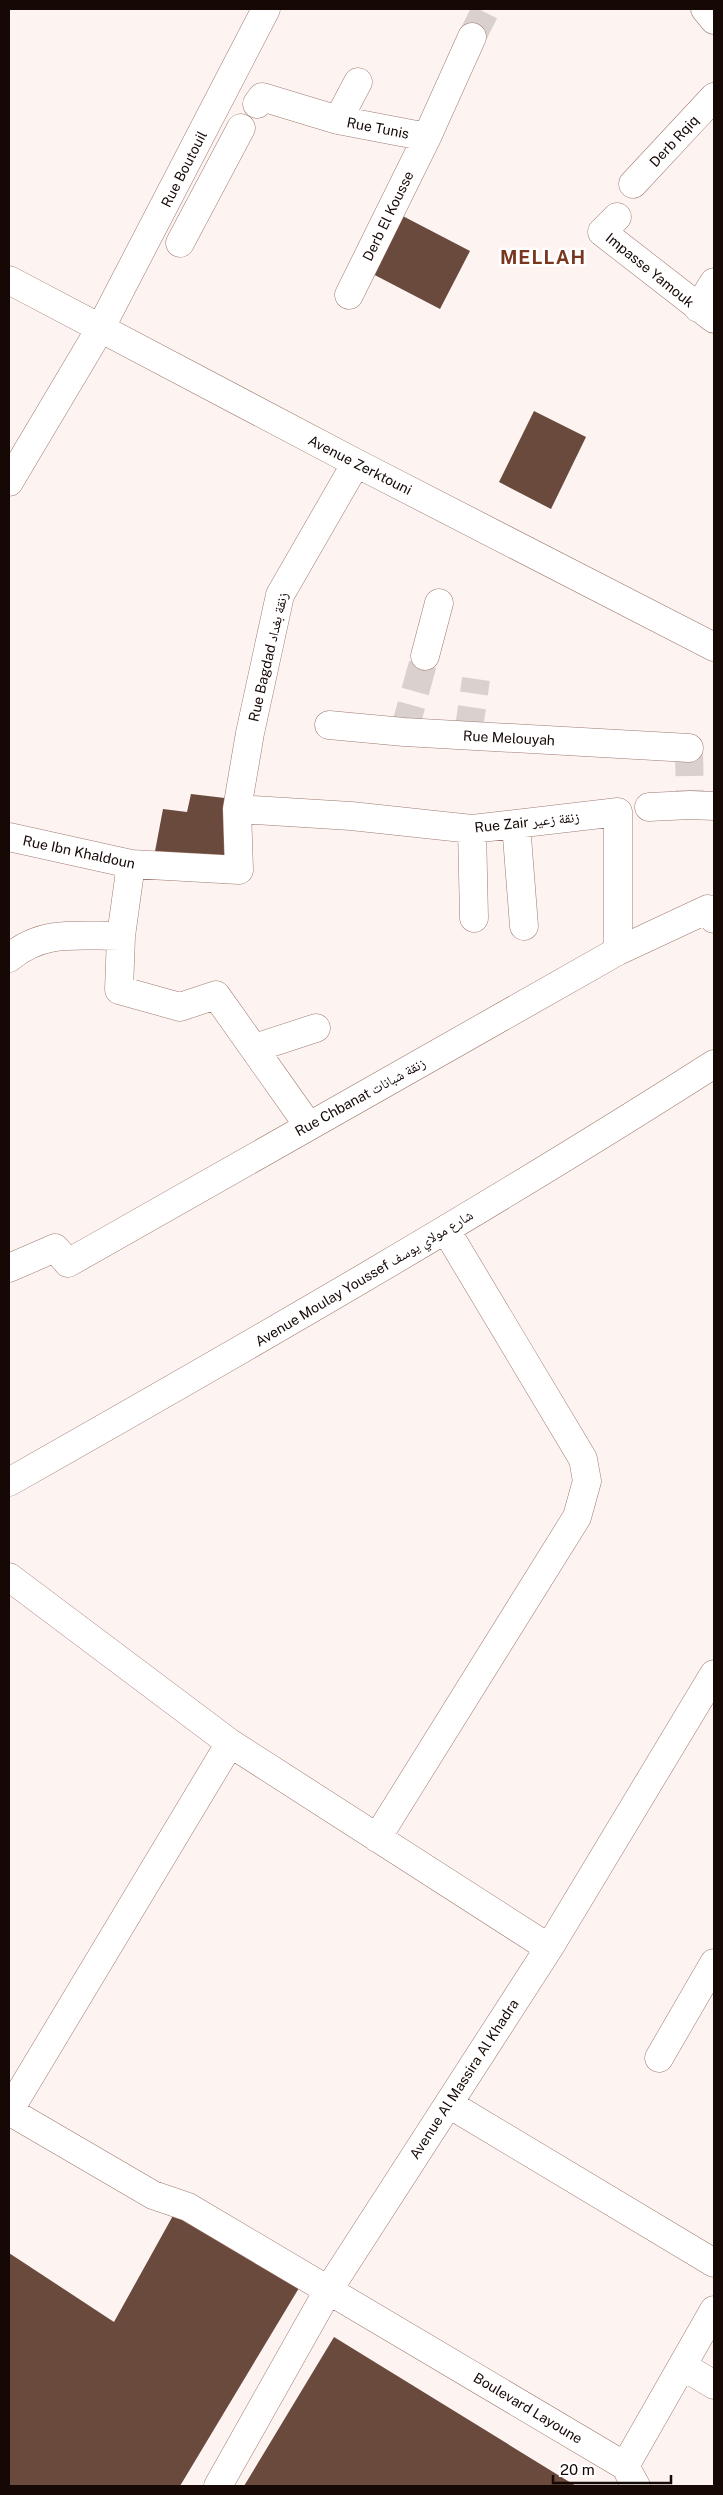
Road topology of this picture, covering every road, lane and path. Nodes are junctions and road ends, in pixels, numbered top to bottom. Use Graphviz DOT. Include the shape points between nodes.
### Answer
graph roads {
  1 [pos="266,9"];
  2 [pos="704,9"];
  3 [pos="714,20"];
  4 [pos="472,37"];
  5 [pos="358,82"];
  6 [pos="714,98"];
  7 [pos="257,104"];
  8 [pos="338,120"];
  9 [pos="241,128"];
  10 [pos="427,137"];
  11 [pos="633,184"];
  12 [pos="617,217"];
  13 [pos="180,243"];
  14 [pos="9,280"];
  15 [pos="714,282"];
  16 [pos="349,295"];
  17 [pos="706,314"];
  18 [pos="100,329"];
  19 [pos="356,463"];
  20 [pos="9,482"];
  21 [pos="439,603"];
  22 [pos="714,646"];
  23 [pos="425,656"];
  24 [pos="329,725"];
  25 [pos="688,748"];
  26 [pos="714,806"];
  27 [pos="649,807"];
  28 [pos="237,809"];
  29 [pos="516,824"];
  30 [pos="472,829"];
  31 [pos="9,837"];
  32 [pos="132,864"];
  33 [pos="239,870"];
  34 [pos="474,918"];
  35 [pos="714,919"];
  36 [pos="524,926"];
  37 [pos="121,936"];
  38 [pos="618,951"];
  39 [pos="9,958"];
  40 [pos="316,1028"];
  41 [pos="255,1048"];
  42 [pos="714,1064"];
  43 [pos="308,1126"];
  44 [pos="446,1230"];
  45 [pos="9,1268"];
  46 [pos="9,1482"];
  47 [pos="9,1577"];
  48 [pos="714,1674"];
  49 [pos="230,1743"];
  50 [pos="377,1838"];
  51 [pos="549,1948"];
  52 [pos="714,1963"];
  53 [pos="659,2058"];
  54 [pos="448,2104"];
  55 [pos="9,2111"];
  56 [pos="714,2263"];
  57 [pos="329,2289"];
  58 [pos="714,2310"];
  59 [pos="682,2366"];
  60 [pos="714,2385"];
  61 [pos="630,2476"];
  62 [pos="218,2486"];
  1 -- 18 [label="street, Rue Boutouil"];
  2 -- 3 [label="street"];
  4 -- 10 [label="street, Rue Tunis"];
  5 -- 8 [label="street"];
  6 -- 11 [label="street, Derb Rqiq"];
  7 -- 8 [label="street, Rue Tunis" via="262,97"];
  8 -- 10 [label="street, Rue Tunis"];
  9 -- 13 [label="street"];
  10 -- 16 [label="street, Derb El Kousse"];
  12 -- 17 [label="street, Impasse Yamouk" via="602,232"];
  14 -- 18 [label="street, Avenue Zerktouni"];
  15 -- 17 [label="street"];
  18 -- 19 [label="street, Avenue Zerktouni"];
  18 -- 20 [label="street, Rue Boutouil"];
  19 -- 22 [label="street, Avenue Zerktouni"];
  19 -- 28 [label="street, Rue Bagdad زنقة بغداد" via="280,594"];
  21 -- 23 [label="street"];
  24 -- 25 [label="street, Rue Melouyah"];
  26 -- 27 [label="street"];
  28 -- 30 [label="street, Rue Zair زنقة زعير" via="351,816"];
  28 -- 33 [label="street, Rue Bagdad زنقة بغداد"];
  29 -- 30 [label="street, Rue Zair زنقة زعير"];
  29 -- 36 [label="street"];
  29 -- 38 [label="street, Rue Zair زنقة زعير" via="618,812"];
  30 -- 34 [label="street"];
  31 -- 32 [label="street, Rue Ibn Khaldoun"];
  32 -- 33 [label="street, Rue Ibn Khaldoun"];
  32 -- 37 [label="street"];
  35 -- 38 [label="street, Rue Chbanat زنقة شبانات" via="708,909"];
  37 -- 39 [label="street" via="44,937 22,947"];
  37 -- 41 [label="street" via="119,990 180,1008 216,994"];
  38 -- 43 [label="street, Rue Chbanat زنقة شبانات"];
  40 -- 41 [label="street"];
  41 -- 43 [label="street"];
  42 -- 44 [label="street, Avenue Moulay Youssef شارع مولاي يوسف"];
  43 -- 45 [label="street, Rue Chbanat زنقة شبانات" via="68,1263 55,1248"];
  44 -- 46 [label="street, Avenue Moulay Youssef شارع مولاي يوسف"];
  44 -- 50 [label="street" via="583,1459 587,1481 577,1517"];
  47 -- 49 [label="street"];
  48 -- 51 [label="street, Avenue Al Massira Al Khadra"];
  49 -- 50 [label="street"];
  49 -- 55 [label="street"];
  50 -- 51 [label="street"];
  51 -- 54 [label="street, Avenue Al Massira Al Khadra"];
  52 -- 53 [label="street"];
  54 -- 56 [label="street"];
  54 -- 57 [label="street, Avenue Al Massira Al Khadra"];
  55 -- 57 [label="street, Boulevard Layoune" via="153,2195 188,2207"];
  57 -- 61 [label="street, Boulevard Layoune"];
  57 -- 62 [label="street, Avenue Al Massira Al Khadra"];
  58 -- 59 [label="street, Boulevard Layoune"];
  59 -- 60 [label="street"];
  59 -- 61 [label="street, Boulevard Layoune"];
}
